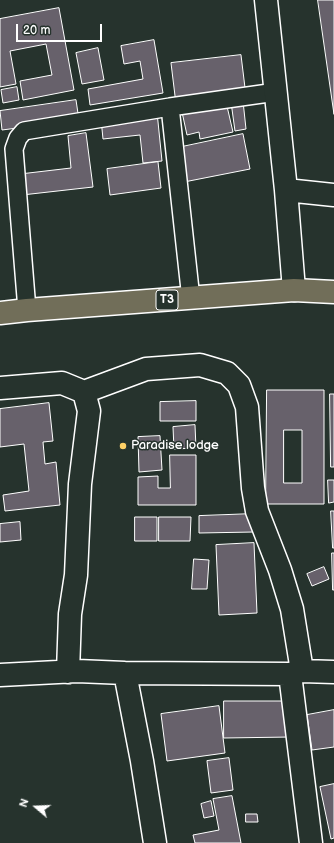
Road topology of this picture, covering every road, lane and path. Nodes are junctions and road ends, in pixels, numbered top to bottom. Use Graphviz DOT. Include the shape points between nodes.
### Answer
graph roads {
  1 [pos="266,0"];
  2 [pos="276,92"];
  3 [pos="170,107"];
  4 [pos="286,190"];
  5 [pos="334,195"];
  6 [pos="294,290"];
  7 [pos="334,292"];
  8 [pos="191,299"];
  9 [pos="27,310"];
  10 [pos="0,313"];
  11 [pos="0,388"];
  12 [pos="84,392"];
  13 [pos="68,672"];
  14 [pos="334,672"];
  15 [pos="125,673"];
  16 [pos="296,673"];
  17 [pos="0,675"];
  18 [pos="155,843"];
  19 [pos="311,843"];
  1 -- 2 [label="street"];
  2 -- 3 [label="lane"];
  2 -- 4 [label="street"];
  3 -- 8 [label="lane"];
  3 -- 9 [label="lane" via="24,131 18,138 14,149"];
  4 -- 5 [label="street"];
  4 -- 6 [label="street"];
  6 -- 7 [label="highway, T3"];
  6 -- 8 [label="highway, T3"];
  8 -- 9 [label="highway, T3"];
  9 -- 10 [label="highway, T3"];
  11 -- 12 [label="street" via="62,383"];
  12 -- 13 [label="street" via="89,411 80,484"];
  12 -- 16 [label="street" via="146,369 200,365 227,372 239,385 247,407 257,511 280,570 292,610"];
  13 -- 15 [label="street"];
  13 -- 17 [label="street"];
  14 -- 16 [label="street"];
  15 -- 16 [label="street"];
  15 -- 18 [label="street"];
  16 -- 19 [label="street"];
}
